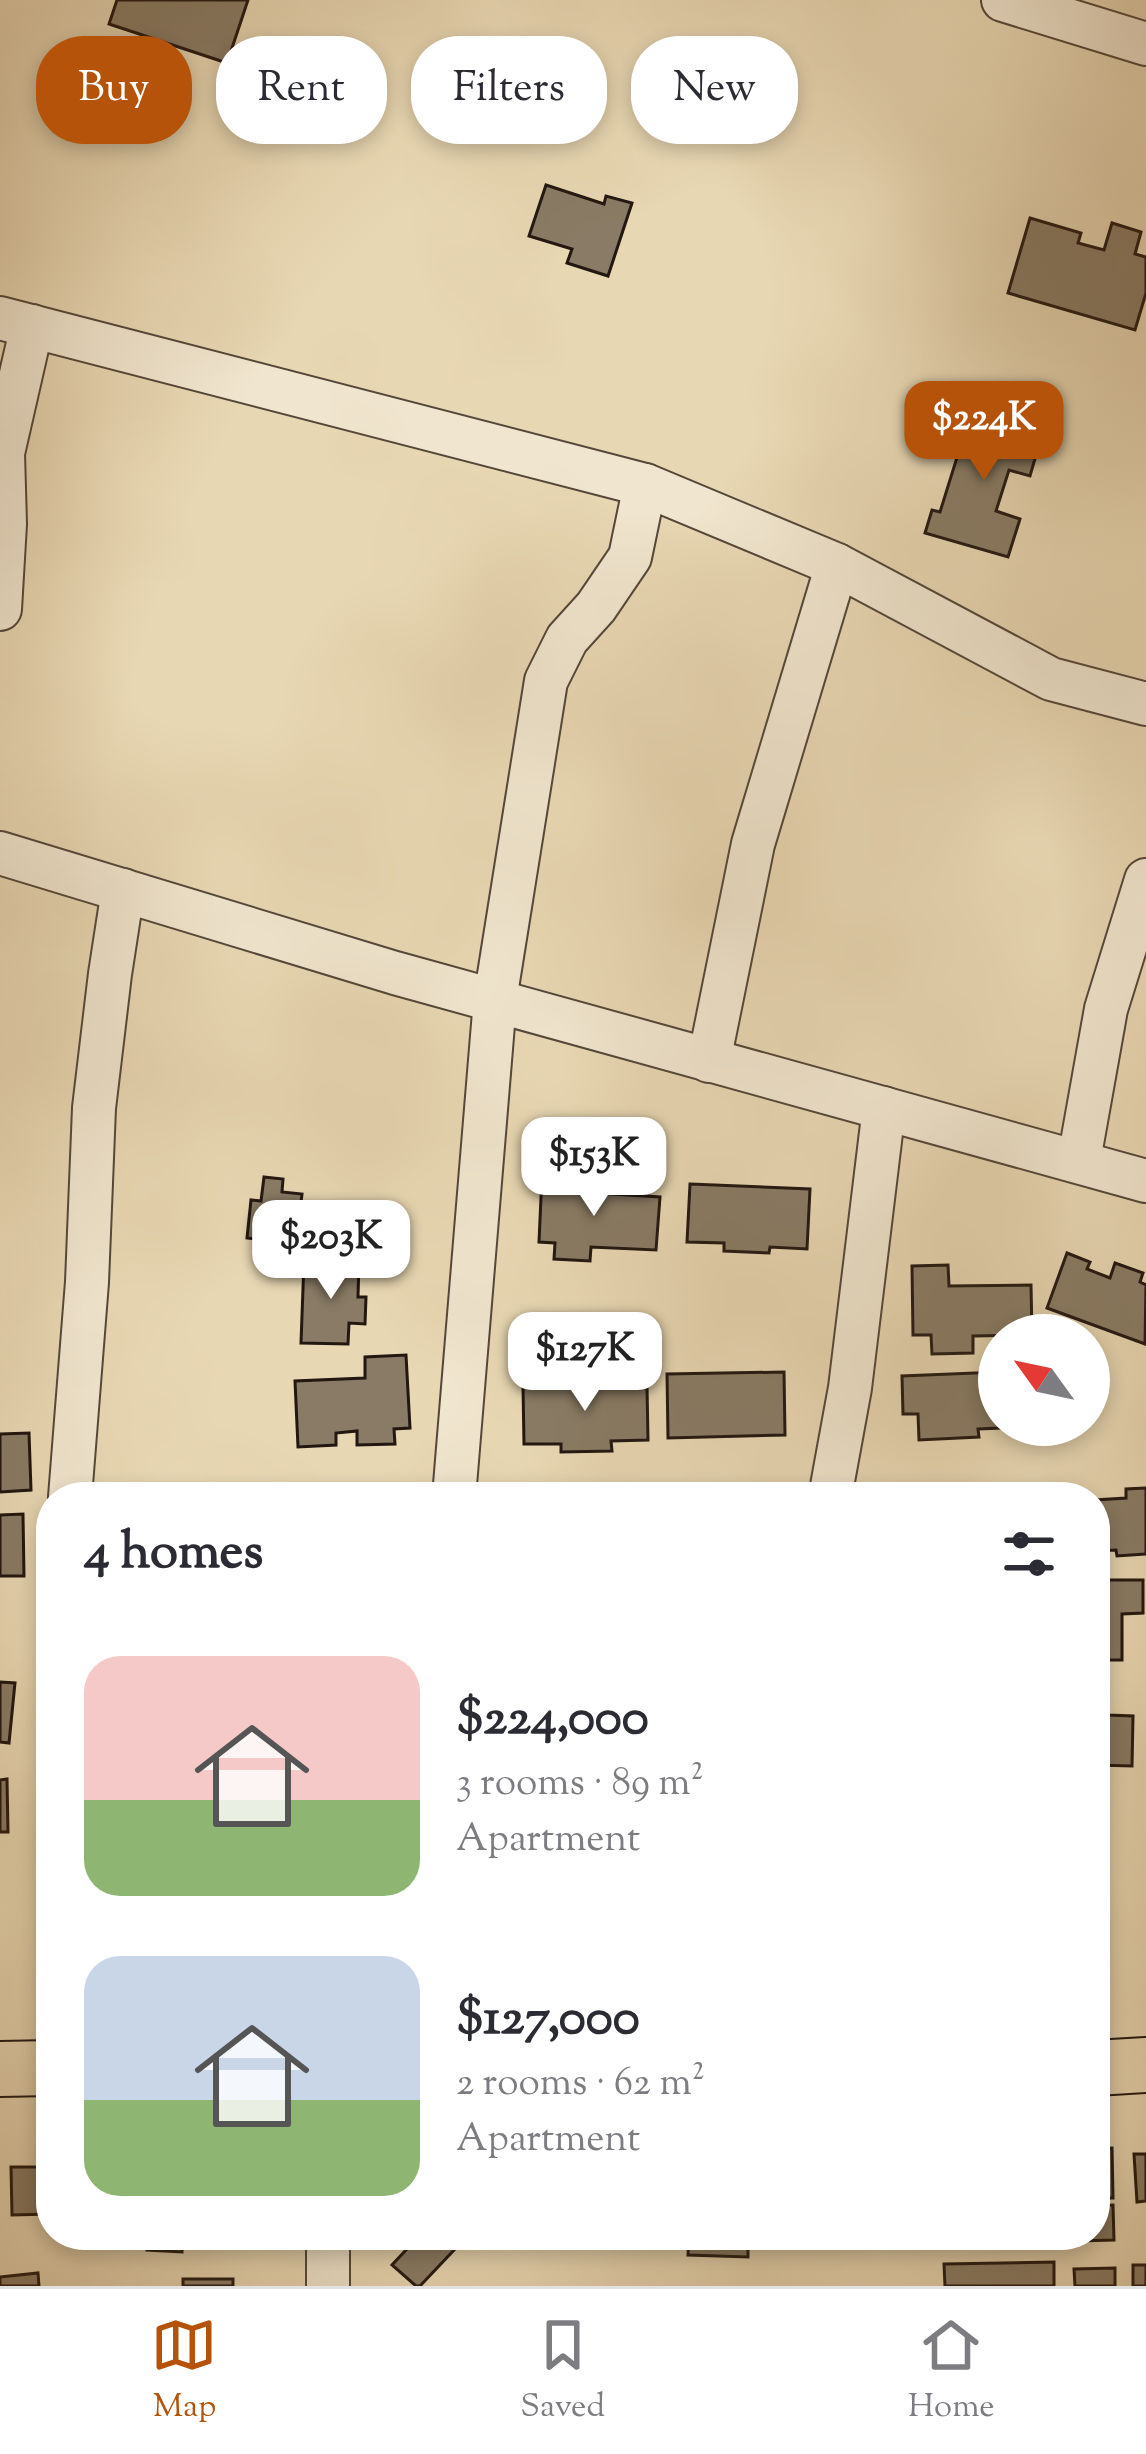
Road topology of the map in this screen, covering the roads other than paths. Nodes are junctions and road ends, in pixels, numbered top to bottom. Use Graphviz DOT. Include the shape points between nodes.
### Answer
graph roads {
  1 [pos="1003,0"];
  2 [pos="1146,44"];
  3 [pos="16,322"];
  4 [pos="645,485"];
  5 [pos="837,565"];
  6 [pos="0,609"];
  7 [pos="1146,704"];
  8 [pos="0,853"];
  9 [pos="1146,880"];
  10 [pos="123,890"];
  11 [pos="495,1000"];
  12 [pos="709,1060"];
  13 [pos="884,1108"];
  14 [pos="1079,1160"];
  15 [pos="1146,1181"];
  16 [pos="71,1482"];
  17 [pos="455,1482"];
  18 [pos="833,1482"];
  19 [pos="1146,2065"];
  20 [pos="1110,2067"];
  21 [pos="36,2068"];
  22 [pos="0,2069"];
  23 [pos="328,2250"];
  24 [pos="328,2286"];
  1 -- 2 [label="street"];
  3 -- 4 [label="street"];
  3 -- 6 [label="street"];
  4 -- 5 [label="street"];
  4 -- 11 [label="street" via="630,557 567,639 546,681"];
  5 -- 7 [label="street" via="1051,680"];
  5 -- 12 [label="street" via="753,844"];
  8 -- 10 [label="street"];
  9 -- 14 [label="street" via="1106,1009"];
  10 -- 11 [label="street"];
  10 -- 16 [label="street" via="94,1108"];
  11 -- 12 [label="street"];
  11 -- 17 [label="street"];
  12 -- 13 [label="street"];
  13 -- 14 [label="street"];
  13 -- 18 [label="street"];
  14 -- 15 [label="street"];
  19 -- 20 [label="main road"];
  21 -- 22 [label="main road"];
  23 -- 24 [label="street"];
}
